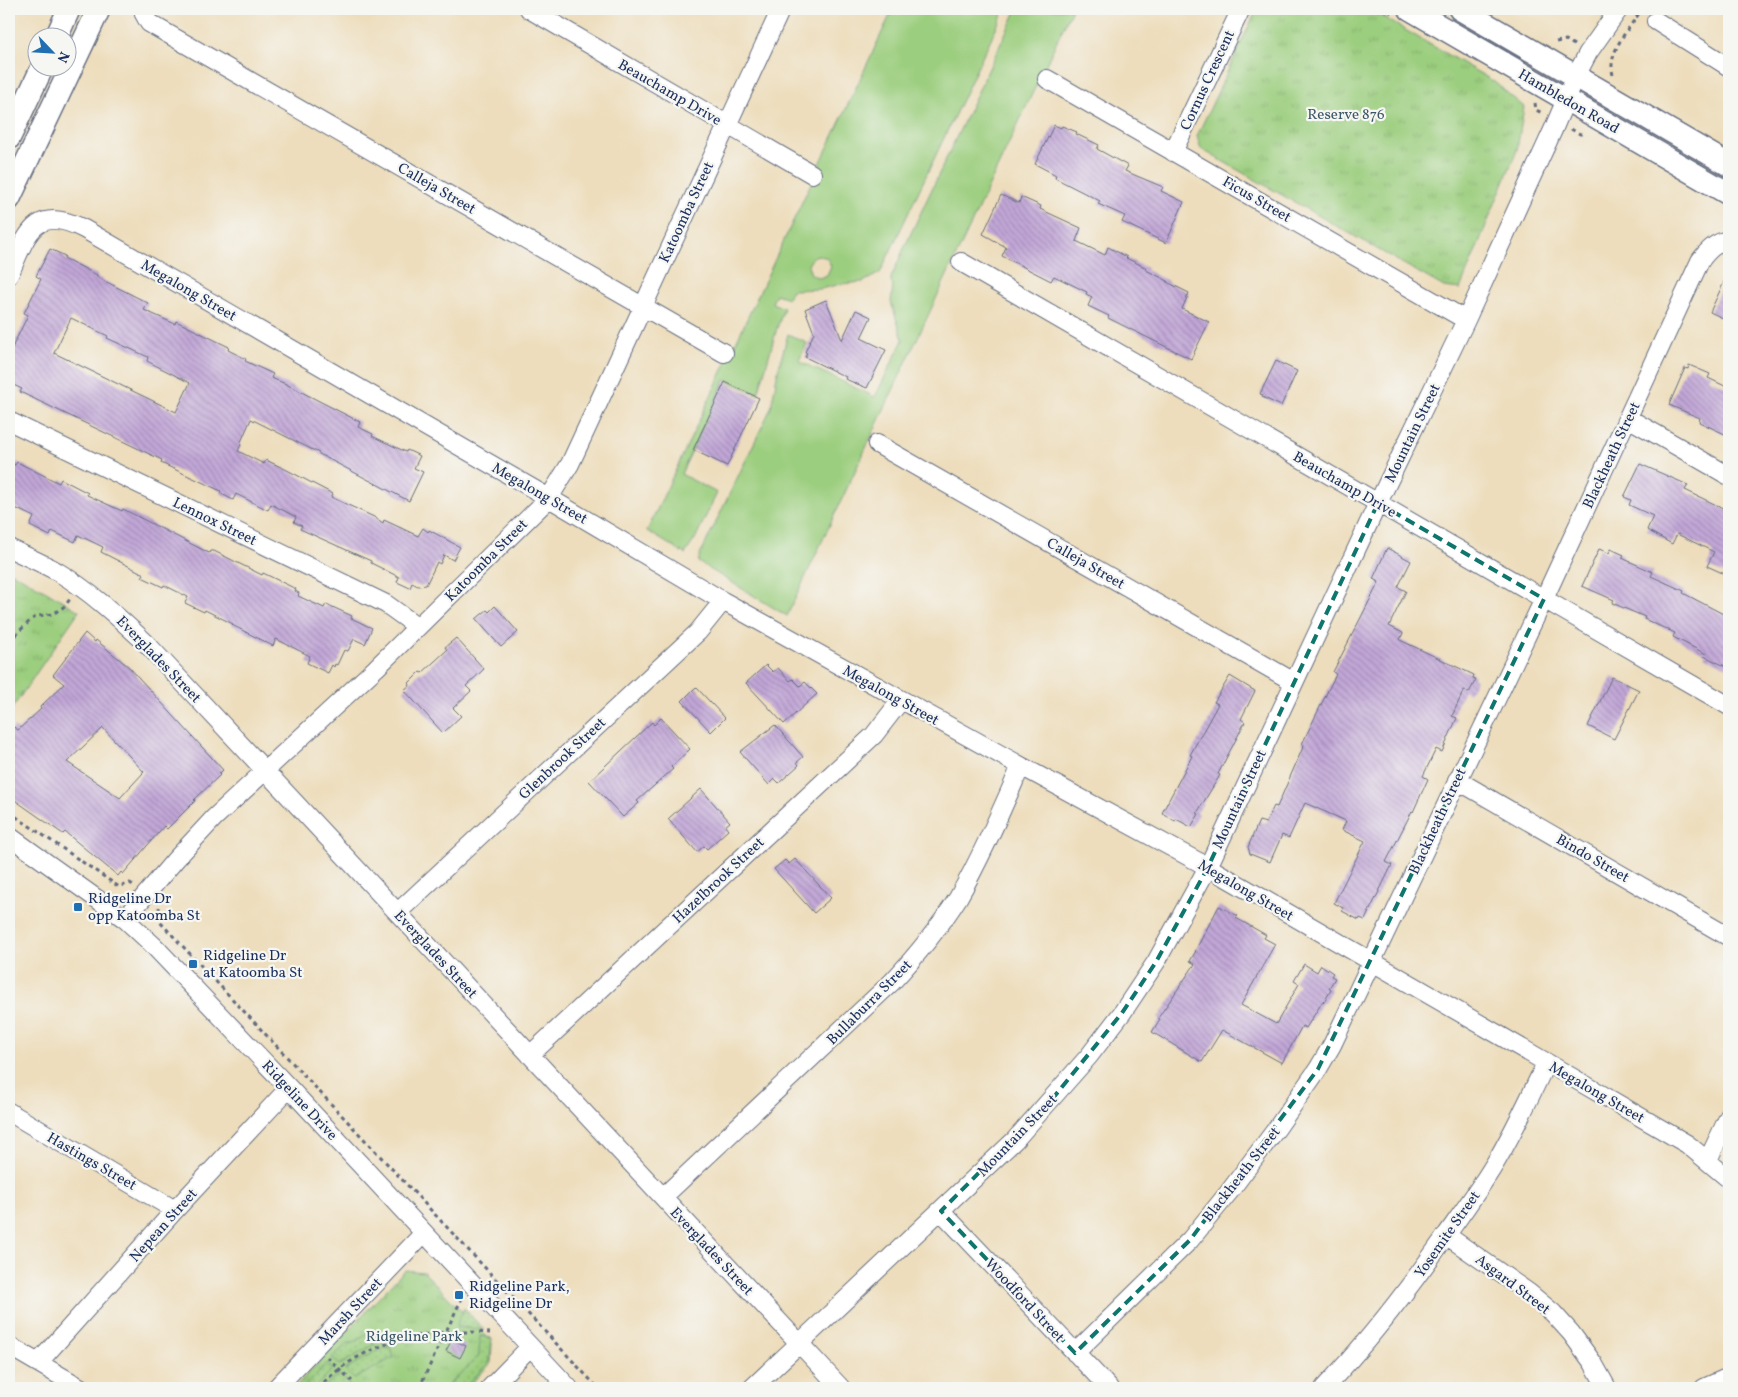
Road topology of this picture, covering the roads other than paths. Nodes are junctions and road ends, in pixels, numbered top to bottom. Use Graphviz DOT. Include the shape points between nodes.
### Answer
graph roads {
  1 [pos="70,9"];
  2 [pos="99,9"];
  3 [pos="529,9"];
  4 [pos="781,9"];
  5 [pos="1240,9"];
  6 [pos="1410,9"];
  7 [pos="1460,9"];
  8 [pos="1619,9"];
  9 [pos="147,16"];
  10 [pos="1656,22"];
  11 [pos="61,28"];
  12 [pos="1729,67"];
  13 [pos="1576,76"];
  14 [pos="37,78"];
  15 [pos="1047,79"];
  16 [pos="1565,100"];
  17 [pos="726,125"];
  18 [pos="9,138"];
  19 [pos="1173,152"];
  20 [pos="1729,165"];
  21 [pos="812,174"];
  22 [pos="1729,194"];
  23 [pos="9,199"];
  24 [pos="1726,241"];
  25 [pos="961,262"];
  26 [pos="9,275"];
  27 [pos="642,305"];
  28 [pos="1466,320"];
  29 [pos="724,353"];
  30 [pos="1628,418"];
  31 [pos="9,421"];
  32 [pos="877,444"];
  33 [pos="1729,476"];
  34 [pos="548,498"];
  35 [pos="1378,503"];
  36 [pos="9,548"];
  37 [pos="1544,598"];
  38 [pos="723,601"];
  39 [pos="418,627"];
  40 [pos="1294,682"];
  41 [pos="901,700"];
  42 [pos="1729,706"];
  43 [pos="1021,766"];
  44 [pos="265,770"];
  45 [pos="1457,780"];
  46 [pos="9,836"];
  47 [pos="1208,867"];
  48 [pos="398,912"];
  49 [pos="125,919"];
  50 [pos="1729,937"];
  51 [pos="1371,962"];
  52 [pos="530,1055"];
  53 [pos="1546,1063"];
  54 [pos="289,1088"];
  55 [pos="9,1112"];
  56 [pos="1729,1116"];
  57 [pos="1708,1160"];
  58 [pos="1729,1179"];
  59 [pos="663,1197"];
  60 [pos="175,1210"];
  61 [pos="941,1211"];
  62 [pos="424,1233"];
  63 [pos="1446,1235"];
  64 [pos="800,1344"];
  65 [pos="9,1346"];
  66 [pos="530,1347"];
  67 [pos="1075,1353"];
  68 [pos="38,1363"];
  69 [pos="1729,1377"];
  70 [pos="81,1388"];
  71 [pos="276,1388"];
  72 [pos="490,1388"];
  73 [pos="569,1388"];
  74 [pos="752,1388"];
  75 [pos="841,1388"];
  76 [pos="1109,1388"];
  77 [pos="1324,1388"];
  78 [pos="1607,1388"];
  79 [pos="1704,1388"];
  1 -- 11 [label="main road"];
  2 -- 23 [label="main road"];
  3 -- 17 [label="street, Beauchamp Drive"];
  4 -- 17 [label="street, Katoomba Street"];
  5 -- 19 [label="street, Cornus Crescent"];
  6 -- 16 [label="main road, Hambledon Road"];
  7 -- 13 [label="main road, Hambledon Road"];
  8 -- 13 [label="street, Mountain Street"];
  9 -- 27 [label="street, Calleja Street"];
  10 -- 12 [label="street"];
  13 -- 16 [label="street, Mountain Street"];
  13 -- 20 [label="main road, Hambledon Road"];
  14 -- 18 [label="main road"];
  15 -- 19 [label="street, Ficus Street"];
  16 -- 22 [label="main road, Hambledon Road"];
  16 -- 28 [label="street, Mountain Street"];
  17 -- 21 [label="street, Beauchamp Drive"];
  17 -- 27 [label="street, Katoomba Street"];
  19 -- 28 [label="street, Ficus Street"];
  24 -- 30 [label="street, Blackheath Street" via="1714,245 1700,261"];
  25 -- 35 [label="street, Beauchamp Drive"];
  26 -- 34 [label="street, Megalong Street" via="28,235 38,223 60,219 70,222"];
  27 -- 29 [label="street, Calleja Street"];
  27 -- 34 [label="street, Katoomba Street" via="570,464"];
  28 -- 35 [label="street, Mountain Street"];
  30 -- 33 [label="street"];
  30 -- 37 [label="street, Blackheath Street"];
  31 -- 39 [label="street, Lennox Street" via="386,604"];
  32 -- 40 [label="street, Calleja Street"];
  34 -- 38 [label="street, Megalong Street"];
  34 -- 39 [label="street, Katoomba Street"];
  35 -- 37 [label="street, Beauchamp Drive"];
  35 -- 40 [label="street, Mountain Street"];
  36 -- 44 [label="street, Everglades Street" via="58,572 121,619"];
  37 -- 42 [label="street, Beauchamp Drive"];
  37 -- 45 [label="street, Blackheath Street"];
  38 -- 41 [label="street, Megalong Street"];
  38 -- 48 [label="street, Glenbrook Street" via="698,632"];
  39 -- 44 [label="street, Katoomba Street"];
  40 -- 47 [label="street, Mountain Street"];
  41 -- 43 [label="street, Megalong Street"];
  41 -- 52 [label="street, Hazelbrook Street" via="874,735"];
  43 -- 47 [label="street, Megalong Street"];
  43 -- 59 [label="street, Bullaburra Street" via="972,874 918,953 892,982"];
  44 -- 48 [label="street, Everglades Street"];
  44 -- 49 [label="street, Katoomba Street" via="196,836"];
  45 -- 50 [label="street, Bindo Street"];
  45 -- 51 [label="street, Blackheath Street"];
  46 -- 49 [label="street, Ridgeline Drive"];
  47 -- 51 [label="street, Megalong Street"];
  47 -- 61 [label="street, Mountain Street" via="1156,962 1089,1056 1015,1140"];
  48 -- 52 [label="street, Everglades Street"];
  49 -- 54 [label="street, Ridgeline Drive"];
  51 -- 53 [label="street, Megalong Street"];
  51 -- 67 [label="street, Blackheath Street" via="1318,1069 1229,1192 1190,1240"];
  52 -- 59 [label="street, Everglades Street"];
  53 -- 57 [label="street, Megalong Street" via="1687,1144"];
  53 -- 63 [label="street, Yosemite Street" via="1495,1164"];
  54 -- 60 [label="street, Nepean Street"];
  54 -- 62 [label="street, Ridgeline Drive"];
  55 -- 60 [label="street, Hastings Street"];
  56 -- 57 [label="street"];
  57 -- 58 [label="street, Megalong Street"];
  59 -- 64 [label="street, Everglades Street"];
  60 -- 68 [label="street, Nepean Street"];
  61 -- 64 [label="street, Mountain Street"];
  61 -- 67 [label="street, Woodford Street"];
  62 -- 66 [label="street, Ridgeline Drive"];
  62 -- 71 [label="street, Marsh Street"];
  63 -- 77 [label="street, Yosemite Street" via="1373,1332"];
  63 -- 78 [label="street, Asgard Street" via="1553,1313 1593,1363"];
  64 -- 74 [label="street, Mountain Street"];
  64 -- 75 [label="street, Everglades Street"];
  65 -- 68 [label="street"];
  66 -- 72 [label="street"];
  66 -- 73 [label="street, Ridgeline Drive"];
  67 -- 76 [label="street, Woodford Street"];
  68 -- 70 [label="street"];
  69 -- 79 [label="street"];
}
